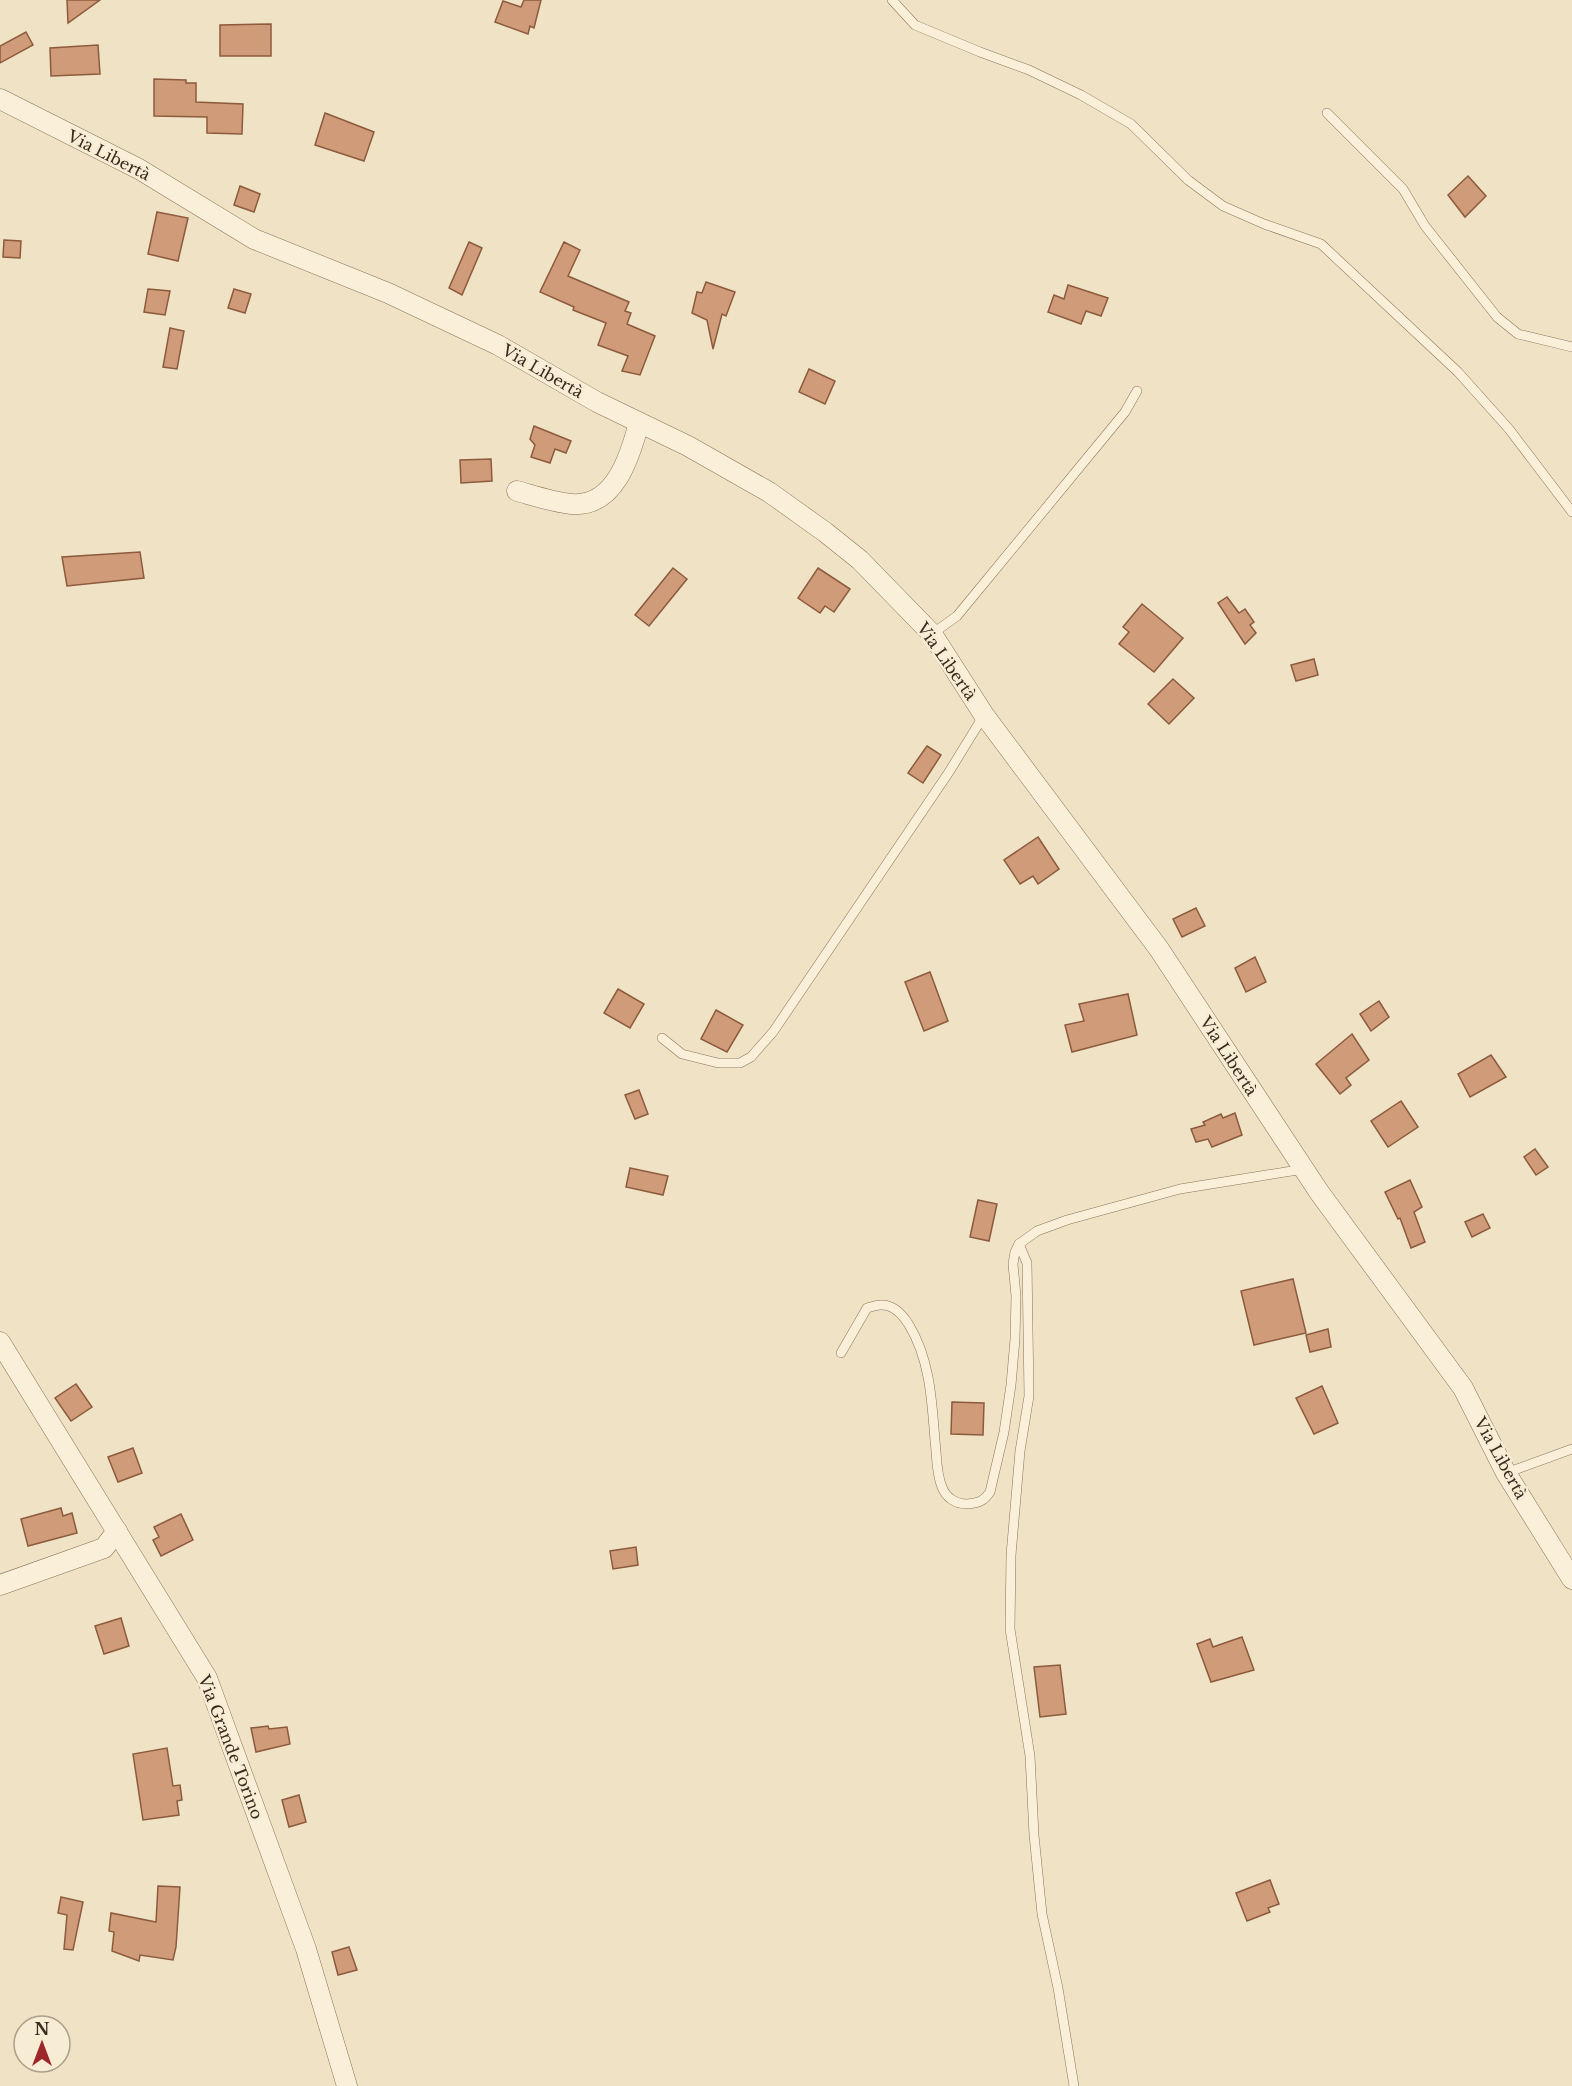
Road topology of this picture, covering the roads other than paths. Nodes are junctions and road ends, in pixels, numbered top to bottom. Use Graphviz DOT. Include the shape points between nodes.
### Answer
graph roads {
  1 [pos="892,0"];
  2 [pos="0,99"];
  3 [pos="1327,112"];
  4 [pos="1572,347"];
  5 [pos="1137,392"];
  6 [pos="639,423"];
  7 [pos="517,491"];
  8 [pos="1572,512"];
  9 [pos="932,634"];
  10 [pos="984,715"];
  11 [pos="662,1038"];
  12 [pos="1304,1168"];
  13 [pos="1019,1244"];
  14 [pos="0,1342"];
  15 [pos="840,1353"];
  16 [pos="1572,1449"];
  17 [pos="1506,1473"];
  18 [pos="117,1531"];
  19 [pos="1572,1579"];
  20 [pos="0,1586"];
  21 [pos="346,2086"];
  22 [pos="1074,2086"];
  1 -- 8 [label="lane" via="915,25 1029,70 1131,124 1188,180 1223,206 1321,244 1458,372 1509,429"];
  2 -- 6 [label="street, Via Libertà" via="140,169 254,239 388,293 498,345"];
  3 -- 4 [label="lane" via="1403,189 1425,226 1497,317 1518,334"];
  5 -- 9 [label="lane" via="1125,412 957,616"];
  6 -- 7 [label="street" via="626,464 614,484 598,499 573,504"];
  6 -- 9 [label="street, Via Libertà" via="769,492 816,525 860,560"];
  9 -- 10 [label="street, Via Libertà"];
  10 -- 11 [label="lane" via="949,772 752,1057 740,1063 718,1063 682,1054"];
  10 -- 12 [label="street, Via Libertà" via="1159,949"];
  12 -- 13 [label="lane" via="1180,1189 1067,1220 1037,1231"];
  12 -- 17 [label="street, Via Libertà" via="1463,1388"];
  13 -- 15 [label="lane" via="1013,1264 1016,1307 1011,1385 990,1492 984,1500 960,1504 948,1497 942,1487 924,1357 905,1318 882,1304 867,1308"];
  13 -- 22 [label="lane" via="1027,1263 1029,1396 1011,1555 1010,1629 1030,1756 1042,1914"];
  14 -- 18 [label="street, Via Grande Torino"];
  16 -- 17 [label="lane"];
  17 -- 19 [label="street, Via Libertà"];
  18 -- 20 [label="street" via="104,1548"];
  18 -- 21 [label="street, Via Grande Torino" via="207,1678 306,1948"];
}
